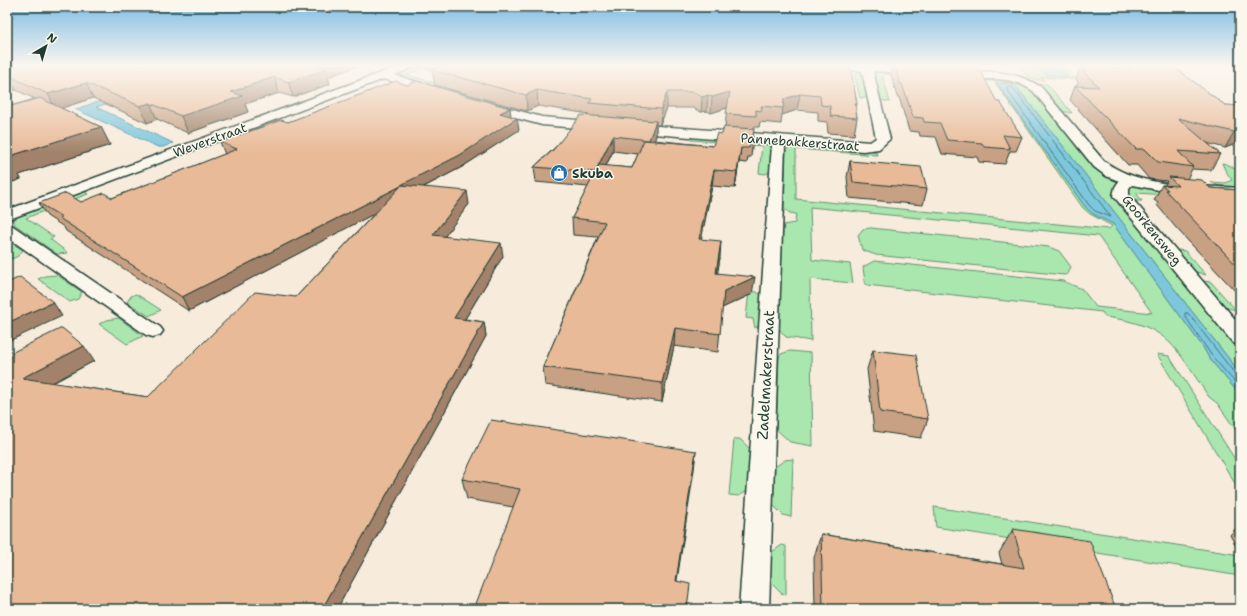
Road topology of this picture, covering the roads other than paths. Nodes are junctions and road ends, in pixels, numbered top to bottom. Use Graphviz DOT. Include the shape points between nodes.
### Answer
graph roads {
  1 [pos="337,94"];
  2 [pos="872,94"];
  3 [pos="1041,94"];
  4 [pos="475,103"];
  5 [pos="779,140"];
  6 [pos="1130,180"];
  7 [pos="1240,192"];
  8 [pos="7,215"];
  9 [pos="7,229"];
  10 [pos="153,331"];
  11 [pos="1240,338"];
  12 [pos="754,609"];
  1 -- 8 [label="street, Weverstraat"];
  2 -- 5 [label="street, Pannebakkerstraat" via="883,139 874,146"];
  3 -- 6 [label="street, Goorkensweg" via="1099,164 1111,173"];
  4 -- 5 [label="street, Pannebakkerstraat" via="542,121"];
  5 -- 12 [label="street, Zadelmakerstraat"];
  6 -- 7 [label="street" via="1164,187"];
  6 -- 11 [label="street, Goorkensweg" via="1122,187 1122,196"];
  9 -- 10 [label="street"];
}
